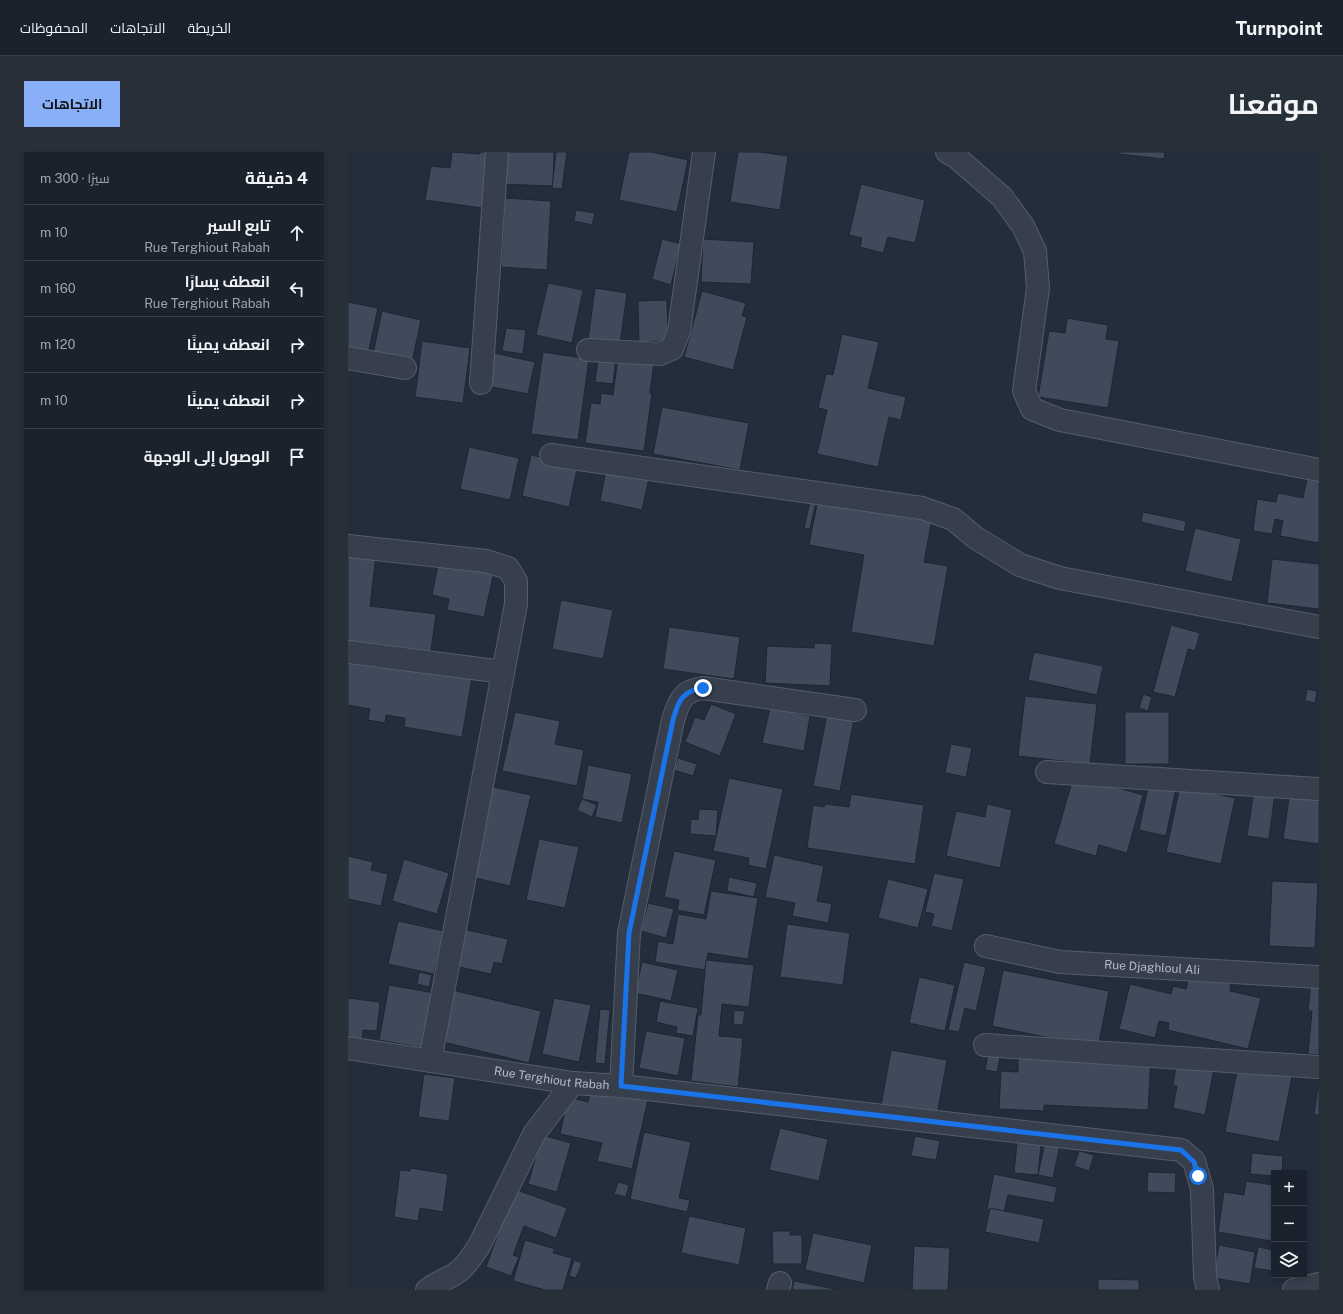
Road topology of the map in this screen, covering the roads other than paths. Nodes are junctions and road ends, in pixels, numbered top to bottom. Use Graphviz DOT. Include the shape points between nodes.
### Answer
graph roads {
  1 [pos="496,152"];
  2 [pos="704,152"];
  3 [pos="947,152"];
  4 [pos="588,350"];
  5 [pos="348,358"];
  6 [pos="405,368"];
  7 [pos="481,383"];
  8 [pos="551,455"];
  9 [pos="1319,470"];
  10 [pos="348,546"];
  11 [pos="1319,627"];
  12 [pos="348,652"];
  13 [pos="503,672"];
  14 [pos="856,710"];
  15 [pos="1047,772"];
  16 [pos="1319,789"];
  17 [pos="986,946"];
  18 [pos="1319,977"];
  19 [pos="984,1045"];
  20 [pos="348,1048"];
  21 [pos="430,1061"];
  22 [pos="1319,1067"];
  23 [pos="573,1083"];
  24 [pos="621,1086"];
  25 [pos="1318,1286"];
  26 [pos="427,1290"];
  27 [pos="1208,1290"];
  28 [pos="1294,1290"];
  1 -- 7 [label="street"];
  2 -- 4 [label="street" via="679,331 672,349 660,354"];
  3 -- 9 [label="street" via="1002,197 1023,226 1035,251 1038,288 1024,391 1032,409 1060,420"];
  5 -- 6 [label="street"];
  8 -- 11 [label="street" via="922,508 953,519 976,538 1020,565 1060,578"];
  10 -- 13 [label="street" via="486,561 508,568 516,581 516,604"];
  12 -- 13 [label="street"];
  13 -- 21 [label="street"];
  14 -- 24 [label="street" via="703,688 683,695 676,707 673,720 629,933"];
  15 -- 16 [label="street"];
  17 -- 18 [label="street, Rue Djaghloul Ali" via="1060,962"];
  19 -- 22 [label="street"];
  20 -- 21 [label="street, Rue Terghiout Rabah"];
  21 -- 23 [label="street, Rue Terghiout Rabah"];
  23 -- 24 [label="street, Rue Terghiout Rabah"];
  23 -- 26 [label="street" via="534,1134 479,1246 460,1270"];
  24 -- 27 [label="street, Rue Terghiout Rabah" via="1181,1150 1194,1162 1202,1189 1205,1277"];
  25 -- 28 [label="street"];
}
